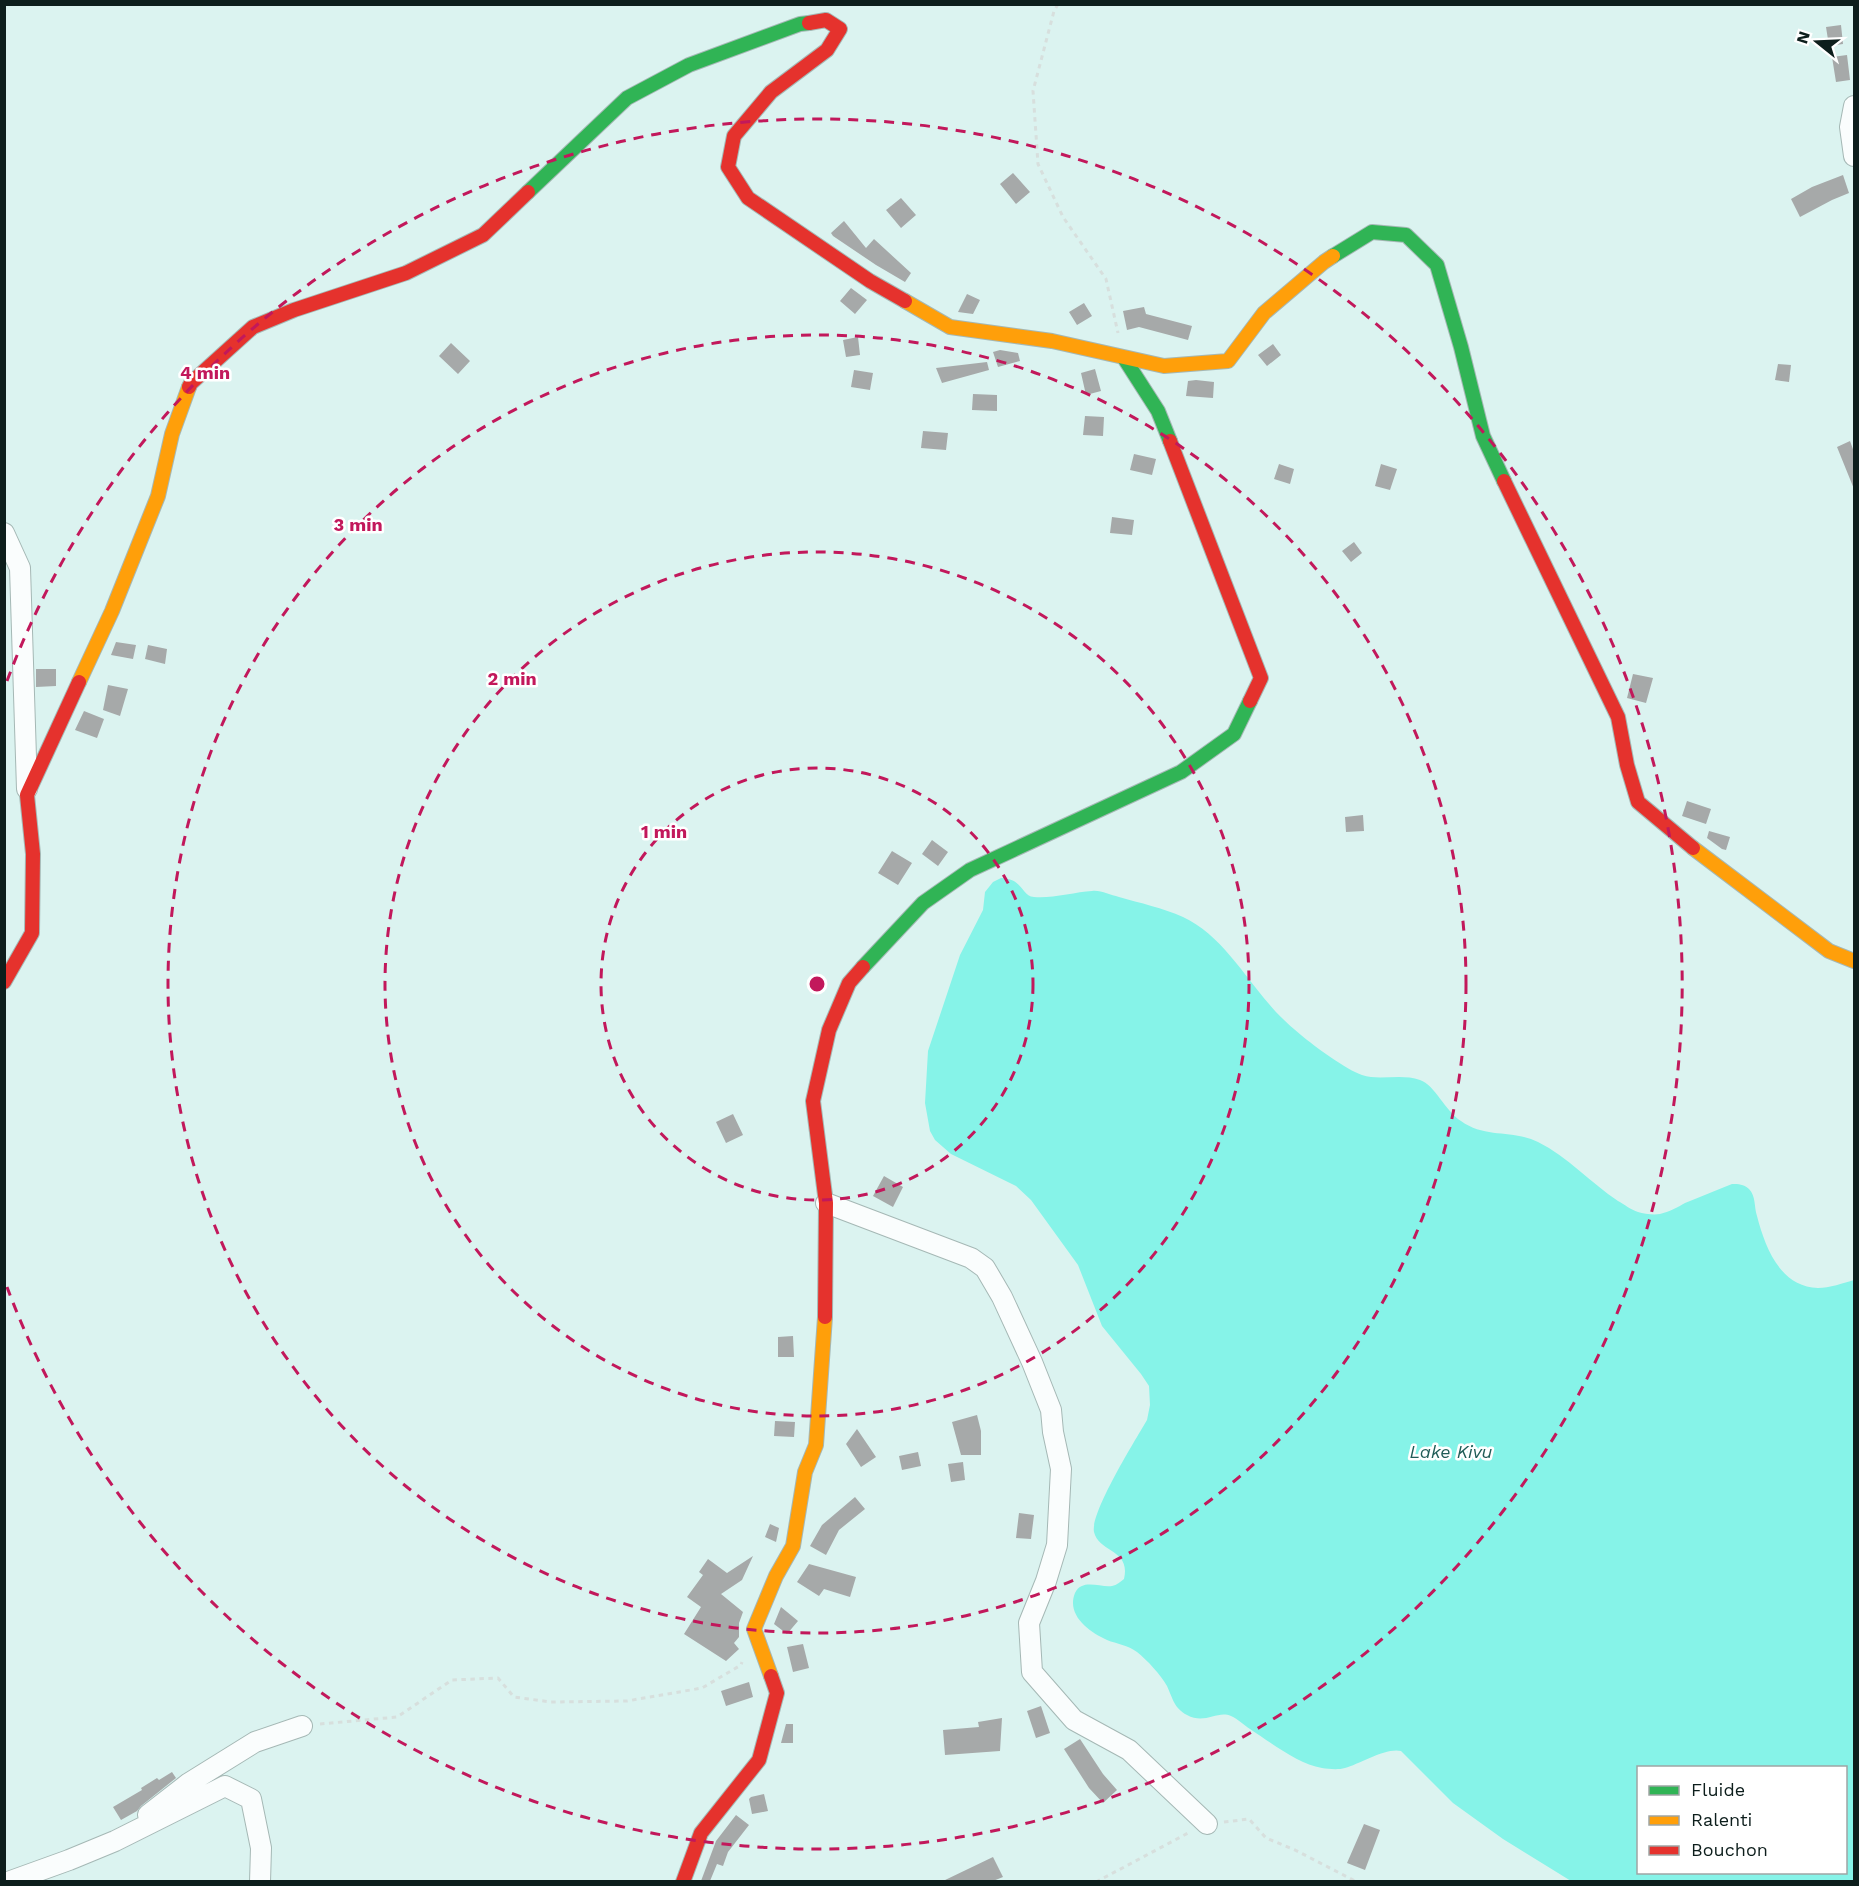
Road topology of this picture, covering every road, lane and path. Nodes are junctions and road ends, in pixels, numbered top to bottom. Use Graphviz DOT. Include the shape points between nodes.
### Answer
graph roads {
  1 [pos="1058,4"];
  2 [pos="1854,106"];
  3 [pos="1854,156"];
  4 [pos="1124,357"];
  5 [pos="4,533"];
  6 [pos="27,795"];
  7 [pos="1854,961"];
  8 [pos="4,982"];
  9 [pos="826,1203"];
  10 [pos="754,1629"];
  11 [pos="303,1726"];
  12 [pos="1207,1824"];
  13 [pos="115,1841"];
  14 [pos="8,1881"];
  15 [pos="260,1881"];
  16 [pos="683,1881"];
  17 [pos="1096,1881"];
  18 [pos="1357,1881"];
  1 -- 4 [label="path" via="1033,91 1038,164 1063,217 1106,279"];
  2 -- 3 [label="street" via="1850,127"];
  4 -- 6 [label="street" via="1052,341 950,327 870,281 747,198 728,166 734,136 771,92 827,50 840,29 826,20 800,24 689,65 627,98 483,235 406,273 253,327 191,383 172,434 158,496 112,610"];
  4 -- 7 [label="street" via="1164,366 1228,360 1264,313 1324,262 1372,232 1406,235 1437,265 1483,436 1618,717 1638,802 1829,951"];
  4 -- 9 [label="street" via="1158,411 1262,678 1234,734 1181,772 970,870 923,903 849,983 829,1030 813,1101"];
  5 -- 6 [label="street" via="20,568"];
  6 -- 8 [label="street" via="33,854 32,933"];
  9 -- 10 [label="street" via="825,1336 816,1445 805,1472 793,1546"];
  9 -- 12 [label="street" via="970,1258 985,1268 1050,1405 1061,1469 1058,1545 1029,1623 1032,1672 1074,1720 1128,1750"];
  10 -- 11 [label="path" via="741,1665 702,1688 627,1701 551,1702 514,1697 498,1678 452,1680 397,1717"];
  10 -- 16 [label="street" via="777,1693 759,1760 701,1833"];
  11 -- 13 [label="street" via="255,1742 189,1784"];
  12 -- 17 [label="path"];
  12 -- 18 [label="path" via="1249,1819 1266,1838"];
  13 -- 14 [label="street"];
  13 -- 15 [label="street" via="225,1786 251,1799 261,1848"];
}
